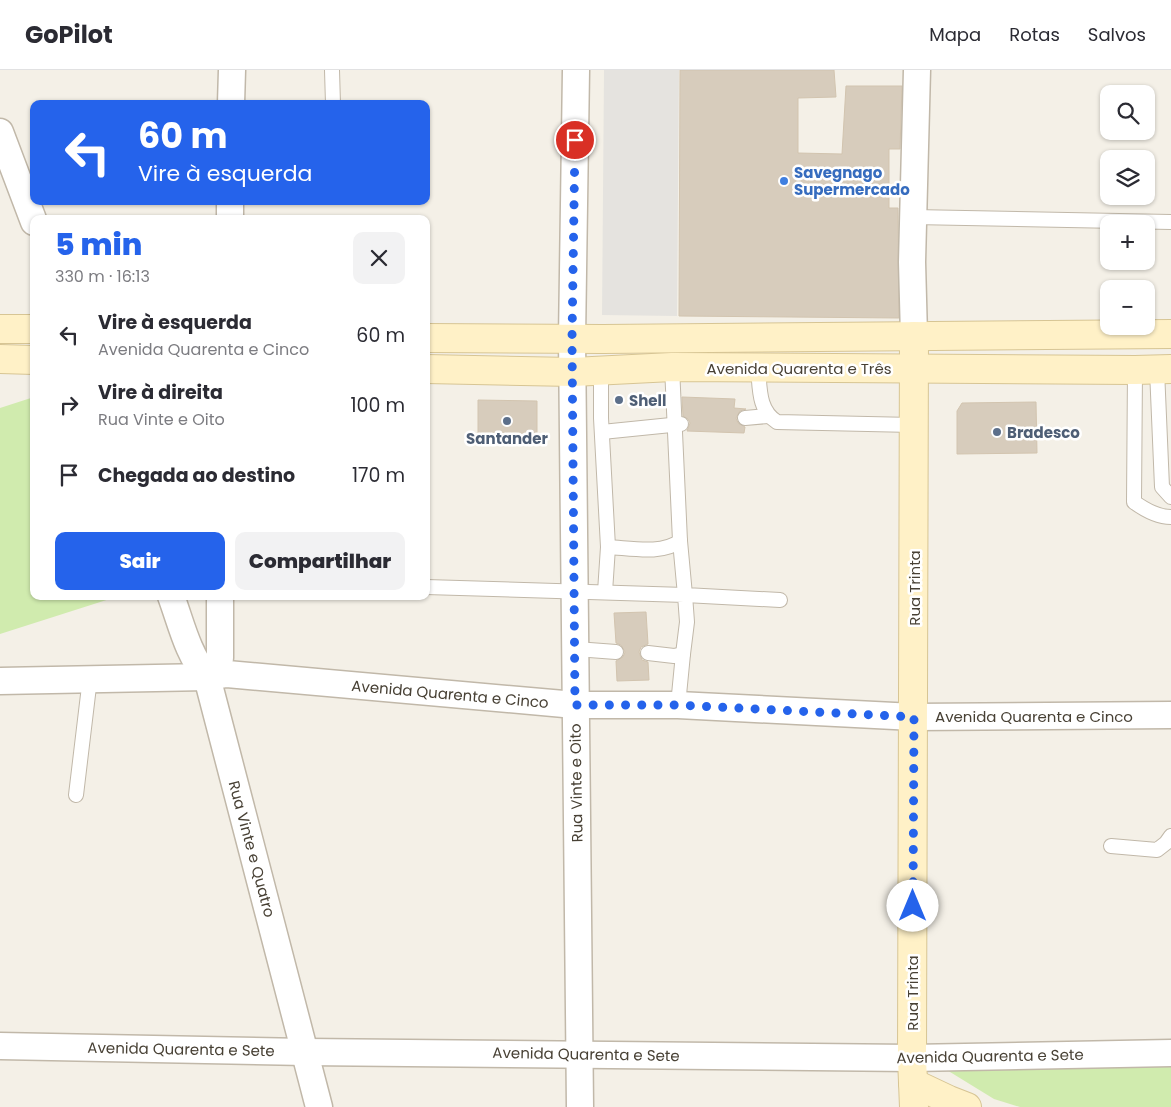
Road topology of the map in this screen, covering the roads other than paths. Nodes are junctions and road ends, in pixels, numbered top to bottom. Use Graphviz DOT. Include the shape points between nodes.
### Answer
graph roads {
  1 [pos="232,70"];
  2 [pos="332,70"];
  3 [pos="576,70"];
  4 [pos="917,70"];
  5 [pos="232,100"];
  6 [pos="333,100"];
  7 [pos="0,132"];
  8 [pos="31,215"];
  9 [pos="913,217"];
  10 [pos="1171,222"];
  11 [pos="0,329"];
  12 [pos="30,329"];
  13 [pos="1171,334"];
  14 [pos="914,336"];
  15 [pos="430,338"];
  16 [pos="572,339"];
  17 [pos="0,360"];
  18 [pos="30,360"];
  19 [pos="672,368"];
  20 [pos="758,368"];
  21 [pos="913,368"];
  22 [pos="430,369"];
  23 [pos="601,370"];
  24 [pos="1154,370"];
  25 [pos="572,372"];
  26 [pos="768,416"];
  27 [pos="745,418"];
  28 [pos="677,425"];
  29 [pos="914,425"];
  30 [pos="602,432"];
  31 [pos="1171,497"];
  32 [pos="1171,517"];
  33 [pos="680,541"];
  34 [pos="608,547"];
  35 [pos="430,587"];
  36 [pos="574,592"];
  37 [pos="605,592"];
  38 [pos="686,594"];
  39 [pos="172,600"];
  40 [pos="780,600"];
  41 [pos="219,606"];
  42 [pos="181,624"];
  43 [pos="576,649"];
  44 [pos="616,652"];
  45 [pos="648,653"];
  46 [pos="682,654"];
  47 [pos="207,677"];
  48 [pos="90,678"];
  49 [pos="0,682"];
  50 [pos="575,705"];
  51 [pos="678,705"];
  52 [pos="1171,715"];
  53 [pos="914,717"];
  54 [pos="1171,726"];
  55 [pos="76,795"];
  56 [pos="1171,836"];
  57 [pos="1111,846"];
  58 [pos="0,1046"];
  59 [pos="305,1052"];
  60 [pos="1171,1053"];
  61 [pos="581,1054"];
  62 [pos="913,1083"];
  63 [pos="319,1107"];
  64 [pos="580,1107"];
  65 [pos="967,1107"];
  1 -- 5 [label="street"];
  2 -- 6 [label="lane"];
  3 -- 16 [label="street, Rua Vinte e Oito"];
  4 -- 9 [label="street, Rua Trinta"];
  7 -- 8 [label="street"];
  9 -- 10 [label="lane"];
  9 -- 14 [label="street, Rua Trinta"];
  11 -- 12 [label="main road"];
  13 -- 14 [label="main road, Avenida Quarenta e Três"];
  14 -- 16 [label="main road, Avenida Quarenta e Três"];
  14 -- 21 [label="main road, Rua Trinta"];
  15 -- 16 [label="main road, Avenida Quarenta e Três"];
  16 -- 25 [label="street, Rua Vinte e Oito"];
  17 -- 18 [label="main road"];
  19 -- 20 [label="main road, Avenida Quarenta e Três"];
  19 -- 23 [label="main road, Avenida Quarenta e Três"];
  19 -- 28 [label="lane"];
  20 -- 21 [label="main road, Avenida Quarenta e Três"];
  20 -- 26 [label="lane" via="763,408"];
  21 -- 24 [label="main road, Avenida Quarenta e Três"];
  21 -- 29 [label="main road, Rua Trinta"];
  22 -- 25 [label="main road, Avenida Quarenta e Três"];
  23 -- 25 [label="main road, Avenida Quarenta e Três"];
  23 -- 30 [label="lane"];
  24 -- 31 [label="lane" via="1162,487"];
  24 -- 32 [label="lane" via="1134,502 1147,511"];
  25 -- 36 [label="street, Rua Vinte e Oito"];
  26 -- 27 [label="lane"];
  26 -- 29 [label="lane" via="777,422"];
  28 -- 30 [label="lane"];
  28 -- 33 [label="lane"];
  29 -- 53 [label="main road, Rua Trinta"];
  30 -- 34 [label="lane"];
  33 -- 34 [label="lane" via="673,546 657,548"];
  33 -- 38 [label="lane"];
  34 -- 37 [label="lane"];
  35 -- 36 [label="lane"];
  36 -- 37 [label="lane"];
  36 -- 43 [label="street, Rua Vinte e Oito"];
  37 -- 38 [label="lane"];
  38 -- 40 [label="lane"];
  38 -- 46 [label="lane" via="687,622"];
  39 -- 42 [label="street, Rua Vinte e Quatro"];
  41 -- 42 [label="street" via="214,622 203,628 191,629"];
  41 -- 47 [label="street" via="220,658"];
  42 -- 47 [label="street, Rua Vinte e Quatro" via="186,645"];
  43 -- 44 [label="lane"];
  43 -- 50 [label="street, Rua Vinte e Oito"];
  45 -- 46 [label="lane"];
  46 -- 51 [label="lane"];
  47 -- 48 [label="street, Avenida Quarenta e Cinco"];
  47 -- 50 [label="street, Avenida Quarenta e Cinco" via="227,674"];
  47 -- 59 [label="street, Rua Vinte e Quatro"];
  48 -- 49 [label="street, Avenida Quarenta e Cinco"];
  48 -- 55 [label="lane"];
  50 -- 51 [label="street, Avenida Quarenta e Cinco"];
  50 -- 61 [label="street, Rua Vinte e Oito"];
  51 -- 53 [label="street, Avenida Quarenta e Cinco"];
  52 -- 53 [label="street, Avenida Quarenta e Cinco"];
  52 -- 54 [label="lane"];
  53 -- 62 [label="main road, Rua Trinta"];
  56 -- 57 [label="lane" via="1157,850"];
  58 -- 59 [label="street, Avenida Quarenta e Sete"];
  59 -- 61 [label="street, Avenida Quarenta e Sete"];
  59 -- 63 [label="street, Rua Vinte e Quatro"];
  60 -- 62 [label="street, Avenida Quarenta e Sete"];
  61 -- 62 [label="street, Avenida Quarenta e Sete"];
  61 -- 64 [label="street, Rua Vinte e Oito"];
  62 -- 65 [label="main road"];
}
